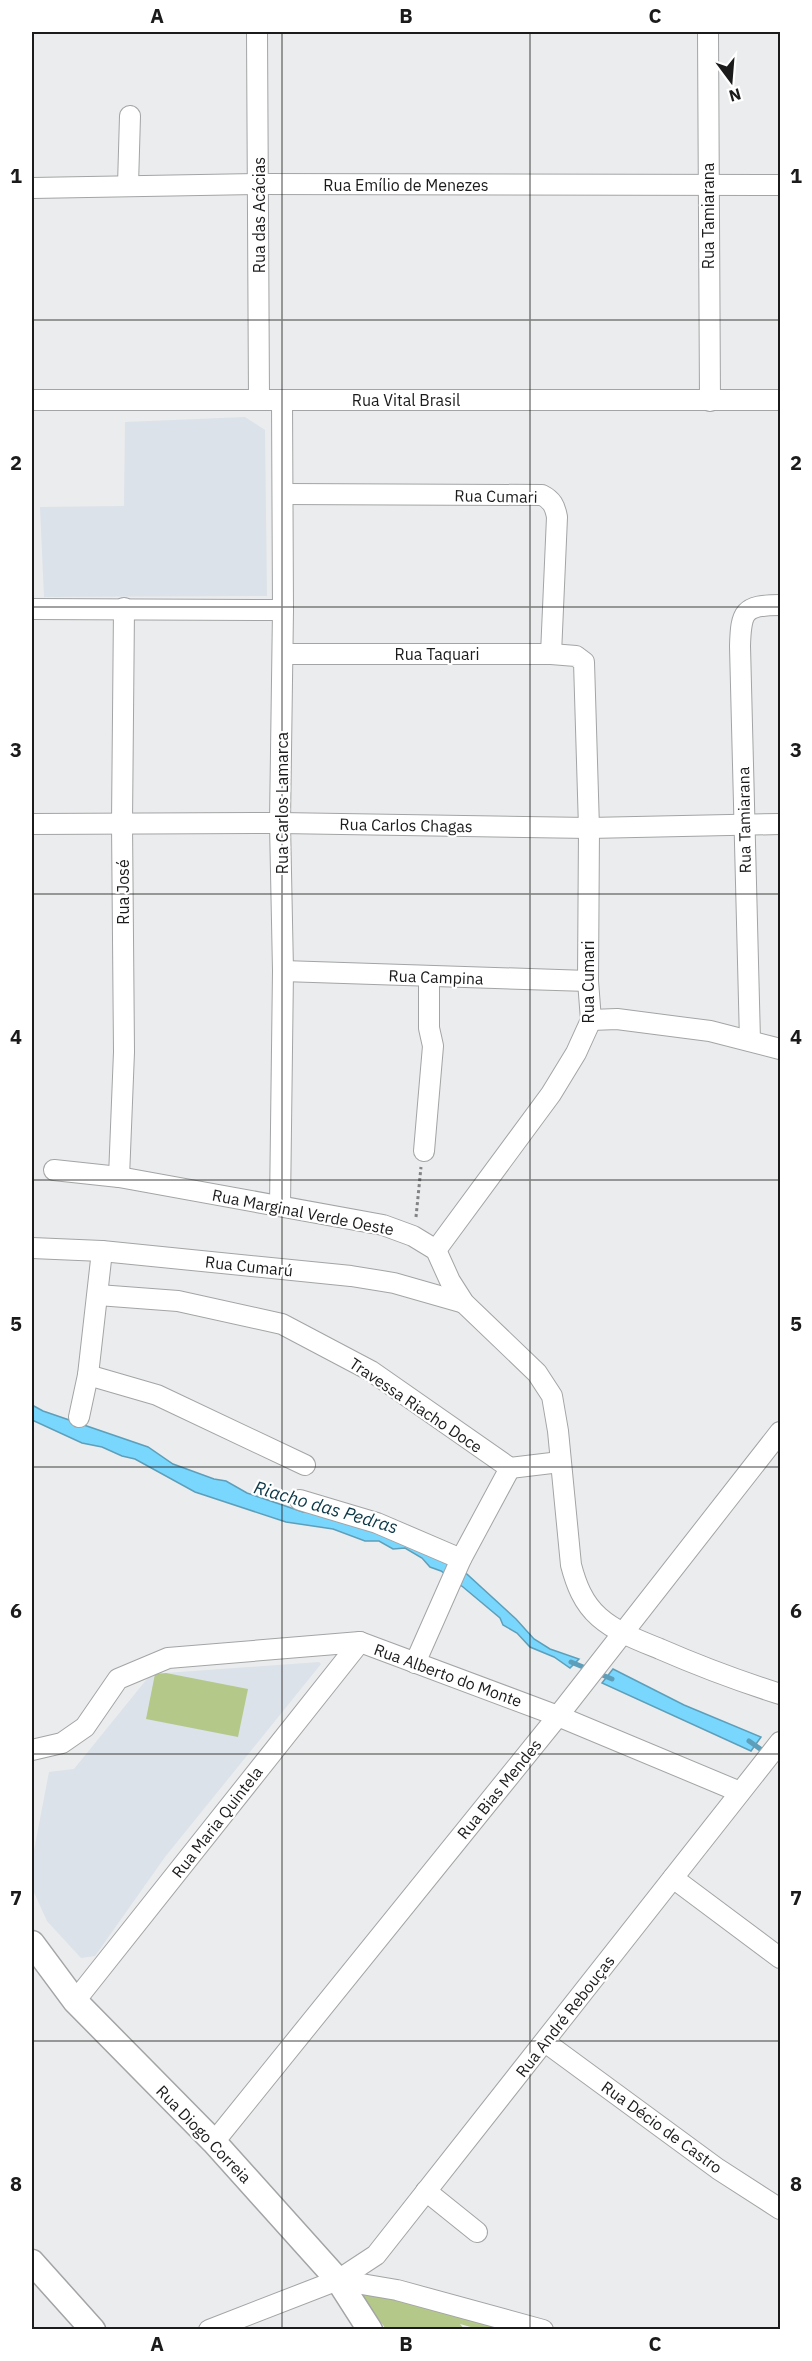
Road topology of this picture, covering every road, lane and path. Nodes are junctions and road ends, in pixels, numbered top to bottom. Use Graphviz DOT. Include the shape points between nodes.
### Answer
graph roads {
  1 [pos="257,32"];
  2 [pos="708,32"];
  3 [pos="130,116"];
  4 [pos="259,184"];
  5 [pos="128,185"];
  6 [pos="780,185"];
  7 [pos="708,186"];
  8 [pos="32,188"];
  9 [pos="259,399"];
  10 [pos="32,400"];
  11 [pos="282,400"];
  12 [pos="710,400"];
  13 [pos="780,400"];
  14 [pos="284,494"];
  15 [pos="780,606"];
  16 [pos="124,608"];
  17 [pos="32,609"];
  18 [pos="283,610"];
  19 [pos="283,654"];
  20 [pos="551,654"];
  21 [pos="585,666"];
  22 [pos="122,823"];
  23 [pos="280,823"];
  24 [pos="32,824"];
  25 [pos="744,824"];
  26 [pos="780,824"];
  27 [pos="589,828"];
  28 [pos="283,971"];
  29 [pos="429,977"];
  30 [pos="588,981"];
  31 [pos="591,1020"];
  32 [pos="750,1041"];
  33 [pos="780,1049"];
  34 [pos="424,1151"];
  35 [pos="54,1170"];
  36 [pos="119,1177"];
  37 [pos="280,1206"];
  38 [pos="413,1236"];
  39 [pos="32,1248"];
  40 [pos="436,1250"];
  41 [pos="102,1251"];
  42 [pos="98,1295"];
  43 [pos="464,1303"];
  44 [pos="88,1375"];
  45 [pos="79,1417"];
  46 [pos="780,1432"];
  47 [pos="560,1461"];
  48 [pos="305,1465"];
  49 [pos="510,1468"];
  50 [pos="300,1500"];
  51 [pos="460,1563"];
  52 [pos="623,1633"];
  53 [pos="360,1642"];
  54 [pos="415,1663"];
  55 [pos="780,1694"];
  56 [pos="558,1716"];
  57 [pos="778,1745"];
  58 [pos="32,1750"];
  59 [pos="740,1791"];
  60 [pos="673,1878"];
  61 [pos="32,1943"];
  62 [pos="780,1958"];
  63 [pos="75,2001"];
  64 [pos="545,2042"];
  65 [pos="214,2142"];
  66 [pos="426,2191"];
  67 [pos="780,2209"];
  68 [pos="477,2232"];
  69 [pos="32,2262"];
  70 [pos="338,2280"];
  71 [pos="93,2330"];
  72 [pos="209,2330"];
  73 [pos="370,2330"];
  74 [pos="543,2330"];
  1 -- 4 [label="street, Rua das Acácias"];
  2 -- 7 [label="street, Rua Tamiarana"];
  3 -- 5 [label="street"];
  4 -- 5 [label="street, Rua Emílio de Menezes"];
  4 -- 7 [label="street, Rua Emílio de Menezes"];
  4 -- 9 [label="street, Rua das Acácias"];
  5 -- 8 [label="street, Rua Emílio de Menezes"];
  6 -- 7 [label="street, Rua Emílio de Menezes"];
  7 -- 12 [label="street, Rua Tamiarana"];
  9 -- 10 [label="street, Rua Vital Brasil"];
  9 -- 11 [label="street, Rua Vital Brasil"];
  11 -- 12 [label="street, Rua Vital Brasil"];
  11 -- 14 [label="street, Rua Carlos Lamarca"];
  12 -- 13 [label="street, Rua Vital Brasil"];
  14 -- 18 [label="street, Rua Carlos Lamarca"];
  14 -- 20 [label="street, Rua Cumari" via="548,498 557,517"];
  15 -- 25 [label="street, Rua Tamiarana" via="757,608 741,619"];
  16 -- 17 [label="street"];
  16 -- 18 [label="street"];
  16 -- 22 [label="street, Rua José"];
  18 -- 19 [label="street, Rua Carlos Lamarca"];
  19 -- 20 [label="street, Rua Taquari"];
  19 -- 23 [label="street, Rua Carlos Lamarca"];
  20 -- 21 [label="street, Rua Taquari" via="576,656"];
  21 -- 27 [label="street, Rua Cumari"];
  22 -- 23 [label="street, Rua Carlos Chagas"];
  22 -- 24 [label="street, Rua Carlos Chagas"];
  22 -- 36 [label="street, Rua José" via="124,1052"];
  23 -- 27 [label="street, Rua Carlos Chagas"];
  23 -- 28 [label="street, Rua Carlos Lamarca"];
  25 -- 26 [label="street, Rua Carlos Chagas"];
  25 -- 27 [label="street, Rua Carlos Chagas"];
  25 -- 32 [label="street, Rua Tamiarana"];
  27 -- 30 [label="street, Rua Cumari"];
  28 -- 29 [label="street, Rua Campina"];
  28 -- 37 [label="street, Rua Carlos Lamarca"];
  29 -- 30 [label="street, Rua Campina"];
  29 -- 34 [label="street" via="433,1046"];
  30 -- 31 [label="street, Rua Cumari"];
  31 -- 32 [label="street" via="617,1019 710,1031"];
  31 -- 40 [label="street, Rua Cumari" via="551,1094"];
  32 -- 33 [label="street"];
  34 -- 38 [label="path"];
  35 -- 36 [label="street, Rua Marginal Verde Oeste"];
  36 -- 37 [label="street, Rua Marginal Verde Oeste"];
  37 -- 38 [label="street, Rua Marginal Verde Oeste" via="383,1225"];
  38 -- 40 [label="street, Rua Marginal Verde Oeste"];
  39 -- 41 [label="street, Rua Cumarú"];
  40 -- 43 [label="street"];
  41 -- 42 [label="street"];
  41 -- 43 [label="street, Rua Cumarú" via="384,1281"];
  42 -- 44 [label="street"];
  42 -- 49 [label="street, Travessa Riacho Doce" via="178,1301 282,1323 371,1371"];
  43 -- 47 [label="street" via="537,1374 552,1396"];
  44 -- 45 [label="street"];
  44 -- 48 [label="street" via="157,1395"];
  46 -- 52 [label="street, Rua Bias Mendes"];
  47 -- 49 [label="street"];
  47 -- 52 [label="street" via="576,1585 597,1616"];
  49 -- 51 [label="street"];
  50 -- 51 [label="street" via="377,1523"];
  51 -- 54 [label="street"];
  52 -- 55 [label="street" via="716,1673"];
  52 -- 56 [label="street, Rua Bias Mendes"];
  53 -- 54 [label="street, Rua Alberto do Monte"];
  53 -- 58 [label="street, Rua Alberto do Monte" via="168,1658 118,1679 85,1727 62,1743"];
  53 -- 63 [label="street, Rua Maria Quintela"];
  54 -- 56 [label="street, Rua Alberto do Monte"];
  56 -- 59 [label="street, Rua Alberto do Monte"];
  56 -- 65 [label="street, Rua Bias Mendes"];
  57 -- 59 [label="street, Rua André Rebouças"];
  59 -- 60 [label="street, Rua André Rebouças"];
  60 -- 62 [label="street"];
  60 -- 64 [label="street, Rua André Rebouças"];
  61 -- 63 [label="main road, Rua Diogo Correia"];
  63 -- 65 [label="main road, Rua Diogo Correia"];
  64 -- 66 [label="street, Rua André Rebouças"];
  64 -- 67 [label="street, Rua Décio de Castro" via="718,2169"];
  65 -- 70 [label="main road, Rua Diogo Correia"];
  66 -- 68 [label="street"];
  66 -- 70 [label="street, Rua André Rebouças" via="376,2255"];
  69 -- 71 [label="main road"];
  70 -- 72 [label="street, Rua André Rebouças"];
  70 -- 73 [label="main road, Rua Diogo Correia"];
  70 -- 74 [label="street" via="397,2289"];
}
